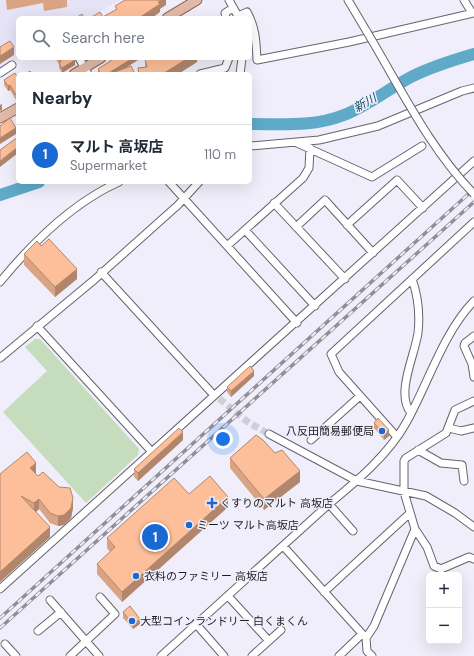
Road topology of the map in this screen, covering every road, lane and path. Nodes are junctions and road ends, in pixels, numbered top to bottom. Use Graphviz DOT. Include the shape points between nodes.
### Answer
graph roads {
  1 [pos="197,0"];
  2 [pos="229,0"];
  3 [pos="348,0"];
  4 [pos="464,0"];
  5 [pos="233,8"];
  6 [pos="473,13"];
  7 [pos="170,16"];
  8 [pos="225,16"];
  9 [pos="237,16"];
  10 [pos="240,16"];
  11 [pos="250,16"];
  12 [pos="252,20"];
  13 [pos="79,60"];
  14 [pos="99,60"];
  15 [pos="228,60"];
  16 [pos="242,60"];
  17 [pos="12,65"];
  18 [pos="86,71"];
  19 [pos="208,72"];
  20 [pos="240,72"];
  21 [pos="0,73"];
  22 [pos="474,88"];
  23 [pos="16,109"];
  24 [pos="0,118"];
  25 [pos="297,143"];
  26 [pos="252,146"];
  27 [pos="422,146"];
  28 [pos="310,148"];
  29 [pos="474,161"];
  30 [pos="116,184"];
  31 [pos="171,184"];
  32 [pos="197,184"];
  33 [pos="474,194"];
  34 [pos="184,199"];
  35 [pos="274,203"];
  36 [pos="423,208"];
  37 [pos="474,222"];
  38 [pos="347,224"];
  39 [pos="296,226"];
  40 [pos="245,230"];
  41 [pos="227,246"];
  42 [pos="373,253"];
  43 [pos="101,272"];
  44 [pos="344,279"];
  45 [pos="412,279"];
  46 [pos="0,282"];
  47 [pos="474,301"];
  48 [pos="315,306"];
  49 [pos="297,323"];
  50 [pos="37,326"];
  51 [pos="474,336"];
  52 [pos="0,358"];
  53 [pos="474,377"];
  54 [pos="211,392"];
  55 [pos="360,396"];
  56 [pos="474,401"];
  57 [pos="411,413"];
  58 [pos="449,428"];
  59 [pos="474,428"];
  60 [pos="269,434"];
  61 [pos="397,437"];
  62 [pos="311,440"];
  63 [pos="418,450"];
  64 [pos="152,452"];
  65 [pos="357,481"];
  66 [pos="464,481"];
  67 [pos="404,492"];
  68 [pos="329,504"];
  69 [pos="410,513"];
  70 [pos="474,527"];
  71 [pos="415,529"];
  72 [pos="353,531"];
  73 [pos="284,547"];
  74 [pos="474,559"];
  75 [pos="0,589"];
  76 [pos="324,592"];
  77 [pos="228,596"];
  78 [pos="100,597"];
  79 [pos="50,600"];
  80 [pos="61,612"];
  81 [pos="196,624"];
  82 [pos="281,630"];
  83 [pos="38,631"];
  84 [pos="364,636"];
  85 [pos="86,641"];
  86 [pos="269,641"];
  87 [pos="5,644"];
  88 [pos="368,654"];
  89 [pos="16,656"];
  90 [pos="70,656"];
  91 [pos="99,656"];
  92 [pos="161,656"];
  93 [pos="224,656"];
  94 [pos="252,656"];
  95 [pos="339,656"];
  1 -- 7 [label="main road"];
  2 -- 5 [label="street"];
  3 -- 33 [label="street, bridge" via="437,149 455,175"];
  4 -- 6 [label="street"];
  5 -- 8 [label="street" via="224,13"];
  5 -- 9 [label="street"];
  6 -- 12 [label="street" via="257,60"];
  10 -- 11 [label="street" via="247,12"];
  13 -- 18 [label="street"];
  14 -- 18 [label="main road"];
  15 -- 19 [label="street" via="225,68"];
  16 -- 20 [label="street"];
  17 -- 21 [label="street"];
  22 -- 25 [label="street" via="378,126"];
  23 -- 24 [label="main road"];
  25 -- 26 [label="street"];
  25 -- 28 [label="street"];
  27 -- 28 [label="street" via="372,177"];
  28 -- 35 [label="street" via="308,171"];
  29 -- 36 [label="street"];
  30 -- 46 [label="street" via="83,203 53,226"];
  31 -- 34 [label="street"];
  32 -- 34 [label="street"];
  34 -- 41 [label="street"];
  34 -- 43 [label="street"];
  35 -- 39 [label="street"];
  35 -- 40 [label="street"];
  36 -- 38 [label="street" via="397,180"];
  36 -- 42 [label="street"];
  37 -- 45 [label="street"];
  38 -- 39 [label="street" via="325,200"];
  38 -- 42 [label="street"];
  39 -- 44 [label="street"];
  40 -- 41 [label="street"];
  40 -- 48 [label="street"];
  41 -- 49 [label="street"];
  42 -- 44 [label="street"];
  43 -- 50 [label="street"];
  43 -- 54 [label="street"];
  44 -- 48 [label="street"];
  45 -- 55 [label="street" via="332,351 332,358 339,372"];
  45 -- 57 [label="street" via="418,311 417,339 406,381 407,408"];
  47 -- 57 [label="street" via="459,320"];
  48 -- 49 [label="street"];
  49 -- 64 [label="street"];
  50 -- 52 [label="street"];
  50 -- 64 [label="street"];
  51 -- 53 [label="street" via="464,346 472,364"];
  55 -- 61 [label="street"];
  55 -- 62 [label="street"];
  56 -- 58 [label="street" via="455,410"];
  57 -- 61 [label="street"];
  58 -- 59 [label="street" via="461,431"];
  58 -- 63 [label="street" via="446,433"];
  60 -- 65 [label="street"];
  61 -- 65 [label="street"];
  63 -- 66 [label="street" via="441,462 462,465"];
  63 -- 67 [label="street" via="404,461"];
  64 -- 75 [label="street"];
  65 -- 67 [label="street"];
  65 -- 68 [label="street"];
  67 -- 69 [label="street"];
  67 -- 70 [label="street" via="426,496"];
  68 -- 72 [label="street"];
  68 -- 73 [label="street"];
  69 -- 71 [label="street"];
  69 -- 76 [label="street"];
  71 -- 74 [label="street" via="437,568 441,569 469,558"];
  71 -- 84 [label="street" via="374,626"];
  73 -- 76 [label="street"];
  73 -- 77 [label="street"];
  76 -- 84 [label="street"];
  77 -- 81 [label="street"];
  77 -- 86 [label="street"];
  78 -- 85 [label="street" via="115,614"];
  79 -- 80 [label="street"];
  80 -- 83 [label="street"];
  80 -- 85 [label="street"];
  81 -- 92 [label="street"];
  81 -- 93 [label="street"];
  82 -- 86 [label="street"];
  84 -- 88 [label="street"];
  84 -- 95 [label="street"];
  85 -- 90 [label="street"];
  85 -- 91 [label="street"];
  86 -- 94 [label="street"];
  87 -- 89 [label="street"];
}
